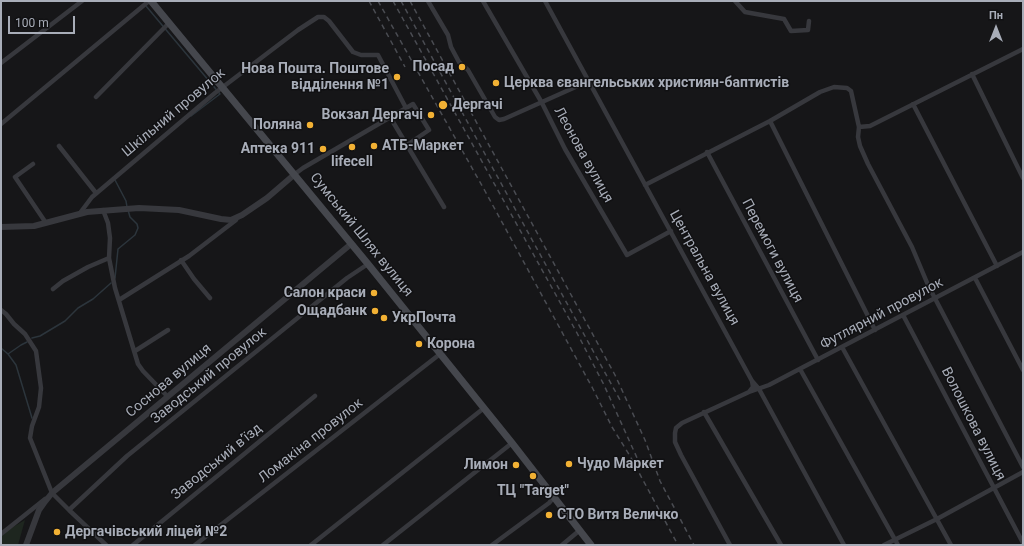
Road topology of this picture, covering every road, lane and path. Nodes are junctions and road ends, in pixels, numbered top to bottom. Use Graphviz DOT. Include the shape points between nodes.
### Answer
graph roads {
  1 [pos="82,1"];
  2 [pos="150,1"];
  3 [pos="428,1"];
  4 [pos="483,1"];
  5 [pos="546,1"];
  6 [pos="735,1"];
  7 [pos="809,21"];
  8 [pos="169,23"];
  9 [pos="1023,49"];
  10 [pos="1,63"];
  11 [pos="972,74"];
  12 [pos="589,81"];
  13 [pos="222,87"];
  14 [pos="96,97"];
  15 [pos="542,103"];
  16 [pos="913,104"];
  17 [pos="406,108"];
  18 [pos="390,117"];
  19 [pos="770,121"];
  20 [pos="1,124"];
  21 [pos="860,127"];
  22 [pos="407,145"];
  23 [pos="59,146"];
  24 [pos="707,152"];
  25 [pos="33,164"];
  26 [pos="295,174"];
  27 [pos="1023,178"];
  28 [pos="646,185"];
  29 [pos="96,193"];
  30 [pos="444,207"];
  31 [pos="103,210"];
  32 [pos="80,213"];
  33 [pos="242,215"];
  34 [pos="46,223"];
  35 [pos="1,227"];
  36 [pos="671,231"];
  37 [pos="351,244"];
  38 [pos="1023,252"];
  39 [pos="109,258"];
  40 [pos="181,260"];
  41 [pos="368,264"];
  42 [pos="997,266"];
  43 [pos="975,278"];
  44 [pos="53,289"];
  45 [pos="210,298"];
  46 [pos="935,298"];
  47 [pos="119,300"];
  48 [pos="1,310"];
  49 [pos="903,315"];
  50 [pos="168,330"];
  51 [pos="875,330"];
  52 [pos="842,347"];
  53 [pos="135,351"];
  54 [pos="440,354"];
  55 [pos="818,360"];
  56 [pos="800,369"];
  57 [pos="1023,370"];
  58 [pos="752,381"];
  59 [pos="759,389"];
  60 [pos="749,392"];
  61 [pos="315,396"];
  62 [pos="168,398"];
  63 [pos="484,408"];
  64 [pos="704,412"];
  65 [pos="512,443"];
  66 [pos="1023,467"];
  67 [pos="1023,472"];
  68 [pos="994,489"];
  69 [pos="52,493"];
  70 [pos="554,497"];
  71 [pos="69,510"];
  72 [pos="937,518"];
  73 [pos="580,530"];
  74 [pos="1,534"];
  75 [pos="895,540"];
  76 [pos="1023,543"];
  77 [pos="26,545"];
  78 [pos="106,545"];
  79 [pos="133,545"];
  80 [pos="195,545"];
  81 [pos="311,545"];
  82 [pos="383,545"];
  83 [pos="492,545"];
  84 [pos="562,545"];
  85 [pos="592,545"];
  86 [pos="730,545"];
  87 [pos="781,545"];
  88 [pos="844,545"];
  89 [pos="884,545"];
  90 [pos="898,545"];
  91 [pos="951,545"];
  1 -- 10 [label="street"];
  2 -- 8 [label="main road, Сумський Шлях вулиця"];
  2 -- 20 [label="street"];
  3 -- 15 [label="street" via="448,35 459,62 468,70 494,117 504,119"];
  4 -- 15 [label="street, Леонова вулиця"];
  5 -- 12 [label="street, Центральна вулиця"];
  6 -- 7 [label="street" via="745,12 784,19 791,30 808,30"];
  8 -- 13 [label="main road, Сумський Шлях вулиця"];
  8 -- 14 [label="street"];
  9 -- 11 [label="street"];
  11 -- 16 [label="street"];
  11 -- 27 [label="street"];
  12 -- 15 [label="street"];
  12 -- 28 [label="street, Центральна вулиця"];
  13 -- 17 [label="street, Шкільний провулок" via="298,30 318,17 324,17 353,52 378,55"];
  13 -- 26 [label="main road, Сумський Шлях вулиця"];
  13 -- 29 [label="street, Шкільний провулок"];
  15 -- 36 [label="street, Леонова вулиця" via="565,149 627,255"];
  16 -- 21 [label="street" via="870,126"];
  16 -- 42 [label="street"];
  17 -- 18 [label="street"];
  17 -- 22 [label="street" via="413,104 429,130"];
  18 -- 22 [label="street"];
  18 -- 26 [label="street"];
  19 -- 21 [label="street" via="820,92 834,87 848,88 851,91"];
  19 -- 24 [label="street"];
  19 -- 51 [label="street"];
  21 -- 46 [label="street" via="860,146"];
  22 -- 30 [label="street"];
  23 -- 29 [label="street"];
  24 -- 28 [label="street"];
  24 -- 55 [label="street, Перемоги вулиця"];
  25 -- 34 [label="street" via="15,177"];
  26 -- 33 [label="street"];
  26 -- 37 [label="main road, Сумський Шлях вулиця"];
  28 -- 36 [label="street, Центральна вулиця"];
  29 -- 32 [label="street, Шкільний провулок"];
  31 -- 32 [label="street"];
  31 -- 33 [label="street" via="179,210 230,220"];
  31 -- 39 [label="street" via="110,238"];
  32 -- 34 [label="street"];
  33 -- 40 [label="street"];
  34 -- 35 [label="street"];
  36 -- 58 [label="street, Центральна вулиця"];
  37 -- 41 [label="main road, Сумський Шлях вулиця"];
  37 -- 62 [label="street, Соснова вулиця"];
  38 -- 42 [label="street, Футлярний провулок"];
  39 -- 44 [label="street" via="88,267"];
  39 -- 47 [label="street"];
  40 -- 45 [label="street"];
  40 -- 47 [label="street"];
  41 -- 54 [label="main road, Сумський Шлях вулиця"];
  41 -- 71 [label="street, Заводський провулок" via="347,278 140,446"];
  42 -- 43 [label="street, Футлярний провулок"];
  43 -- 46 [label="street, Футлярний провулок"];
  43 -- 57 [label="street"];
  46 -- 49 [label="street, Футлярний провулок"];
  46 -- 66 [label="street"];
  47 -- 53 [label="street"];
  48 -- 69 [label="street" via="25,334 36,351 42,388 30,438"];
  49 -- 51 [label="street, Футлярний провулок"];
  49 -- 68 [label="street, Волошкова вулиця"];
  50 -- 53 [label="street"];
  51 -- 52 [label="street, Футлярний провулок"];
  52 -- 55 [label="street, Футлярний провулок"];
  52 -- 72 [label="street"];
  53 -- 62 [label="street" via="138,364"];
  54 -- 63 [label="main road, Сумський Шлях вулиця"];
  54 -- 80 [label="street, Ломакіна провулок"];
  55 -- 56 [label="street, Футлярний провулок"];
  56 -- 59 [label="street, Футлярний провулок"];
  56 -- 75 [label="street"];
  58 -- 59 [label="street, Центральна вулиця"];
  58 -- 60 [label="street"];
  59 -- 60 [label="street, Футлярний провулок"];
  59 -- 88 [label="street, Центральна вулиця"];
  60 -- 64 [label="street, Футлярний провулок"];
  61 -- 79 [label="street, Заводський в’їзд"];
  62 -- 69 [label="street, Соснова вулиця"];
  63 -- 65 [label="main road, Сумський Шлях вулиця"];
  63 -- 81 [label="street"];
  64 -- 86 [label="street, Футлярний провулок" via="682,422 676,428 675,442"];
  64 -- 87 [label="street"];
  65 -- 70 [label="main road, Сумський Шлях вулиця"];
  65 -- 82 [label="street"];
  67 -- 68 [label="street"];
  68 -- 72 [label="street"];
  68 -- 76 [label="street, Волошкова вулиця"];
  69 -- 71 [label="street"];
  69 -- 74 [label="street, Соснова вулиця"];
  69 -- 77 [label="street" via="39,510"];
  70 -- 73 [label="main road, Сумський Шлях вулиця"];
  70 -- 83 [label="street"];
  71 -- 78 [label="street"];
  72 -- 75 [label="street"];
  72 -- 91 [label="street"];
  73 -- 84 [label="street"];
  73 -- 85 [label="main road, Сумський Шлях вулиця"];
  75 -- 89 [label="street"];
  75 -- 90 [label="street"];
}
